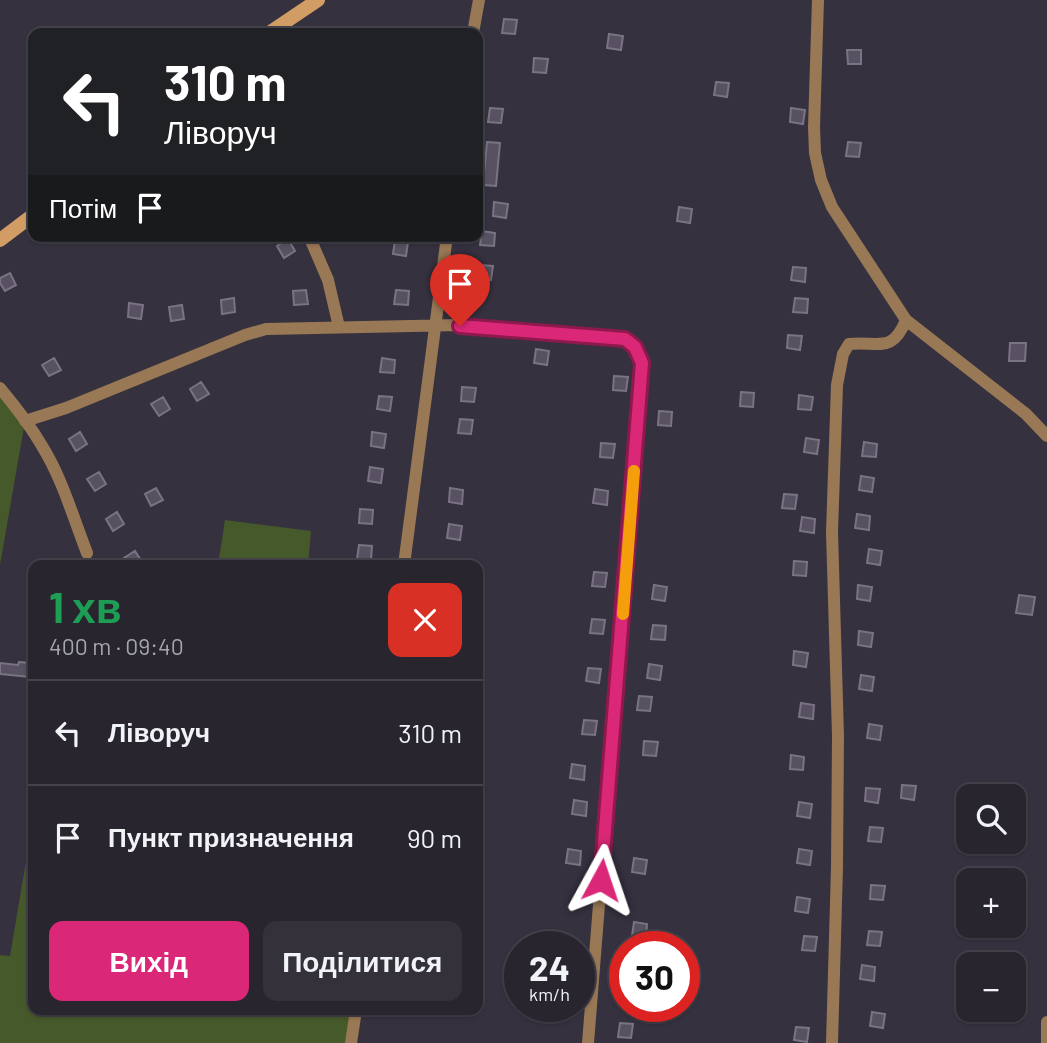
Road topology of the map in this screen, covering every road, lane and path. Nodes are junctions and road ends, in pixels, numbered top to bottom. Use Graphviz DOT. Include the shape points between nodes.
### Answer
graph roads {
  1 [pos="318,0"];
  2 [pos="479,0"];
  3 [pos="818,0"];
  4 [pos="276,28"];
  5 [pos="474,28"];
  6 [pos="28,219"];
  7 [pos="0,240"];
  8 [pos="312,242"];
  9 [pos="446,242"];
  10 [pos="906,320"];
  11 [pos="436,326"];
  12 [pos="339,327"];
  13 [pos="0,388"];
  14 [pos="25,421"];
  15 [pos="1047,436"];
  16 [pos="87,552"];
  17 [pos="405,560"];
  18 [pos="355,1015"];
  19 [pos="1047,1022"];
  20 [pos="351,1043"];
  21 [pos="588,1043"];
  22 [pos="832,1043"];
  23 [pos="1047,1043"];
  1 -- 4 [label="street"];
  2 -- 5 [label="street"];
  3 -- 10 [label="street" via="814,127 821,180 855,245"];
  6 -- 7 [label="street"];
  8 -- 12 [label="street" via="328,280"];
  9 -- 11 [label="street"];
  10 -- 15 [label="street" via="1026,414"];
  10 -- 22 [label="street" via="900,335 885,345 849,344 837,385 832,532 838,736"];
  11 -- 12 [label="street"];
  11 -- 17 [label="street"];
  11 -- 21 [label="street" via="625,339 635,347 642,363"];
  12 -- 14 [label="street" via="265,329"];
  13 -- 14 [label="street"];
  14 -- 16 [label="street" via="43,447"];
  18 -- 20 [label="street"];
  19 -- 23 [label="street"];
}
